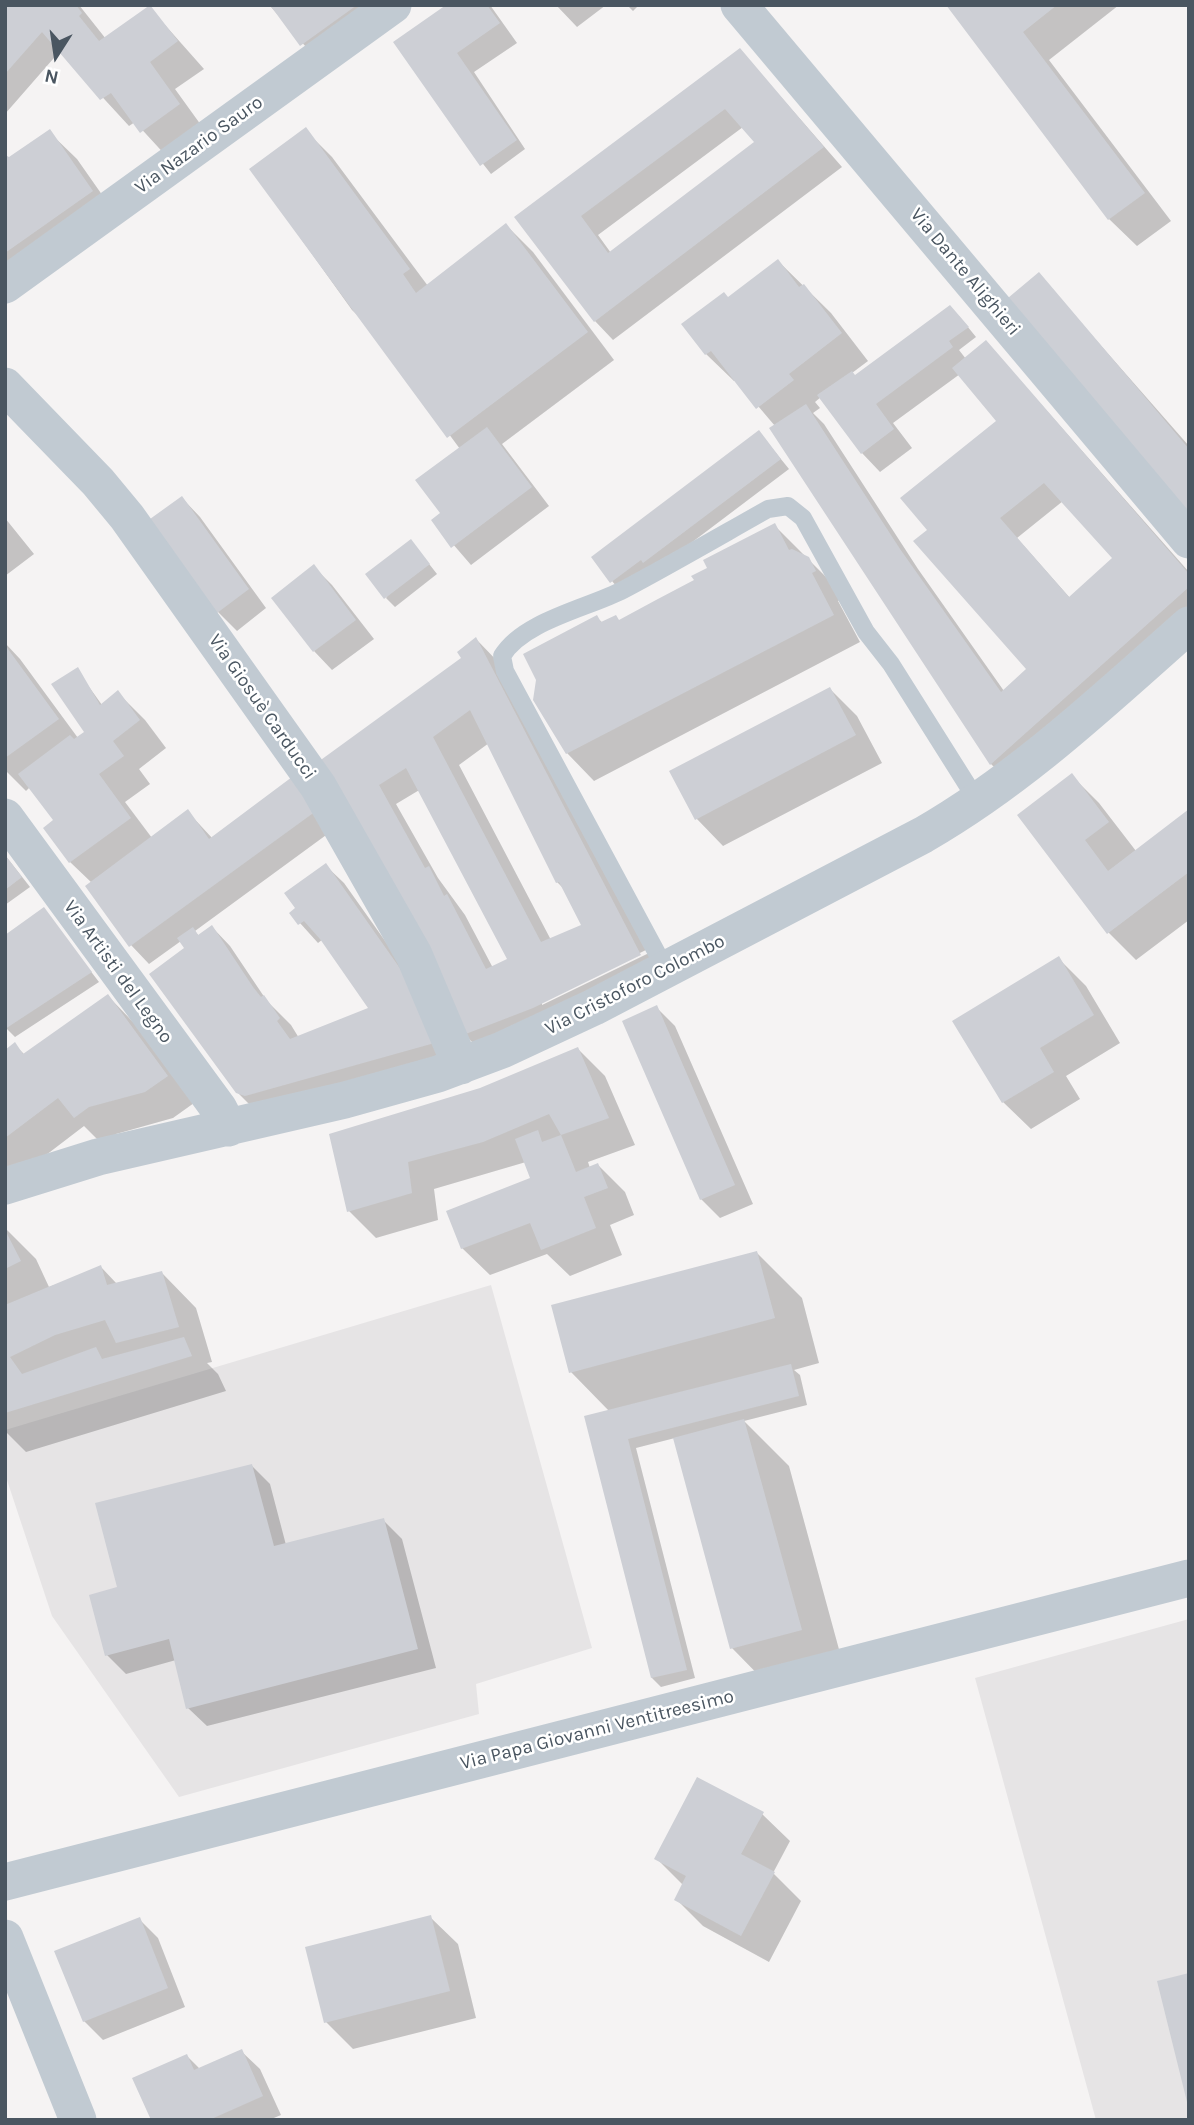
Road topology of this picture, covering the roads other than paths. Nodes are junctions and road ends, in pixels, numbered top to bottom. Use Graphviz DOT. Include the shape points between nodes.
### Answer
graph roads {
  1 [pos="393,5"];
  2 [pos="739,5"];
  3 [pos="5,285"];
  4 [pos="5,386"];
  5 [pos="1189,540"];
  6 [pos="1189,625"];
  7 [pos="978,802"];
  8 [pos="5,817"];
  9 [pos="666,970"];
  10 [pos="461,1066"];
  11 [pos="229,1128"];
  12 [pos="5,1186"];
  13 [pos="1189,1578"];
  14 [pos="5,1882"];
  15 [pos="5,1938"];
  16 [pos="78,2120"];
  1 -- 3 [label="street, Via Nazario Sauro"];
  2 -- 5 [label="street, Via Dante Alighieri"];
  4 -- 10 [label="street, Via Giosuè Carducci" via="127,517 298,756 404,935"];
  6 -- 7 [label="street, Via Cristoforo Colombo" via="1041,755"];
  7 -- 9 [label="street, Via Cristoforo Colombo"];
  7 -- 9 [label="lane" via="866,632 803,518 788,506 768,509 628,587 519,638 502,656 505,671"];
  8 -- 11 [label="street, Via Artisti del Legno"];
  9 -- 10 [label="street, Via Cristoforo Colombo" via="549,1030"];
  10 -- 11 [label="street, Via Cristoforo Colombo"];
  11 -- 12 [label="street, Via Cristoforo Colombo" via="98,1157"];
  13 -- 14 [label="street, Via Papa Giovanni Ventitreesimo"];
  15 -- 16 [label="street"];
}
